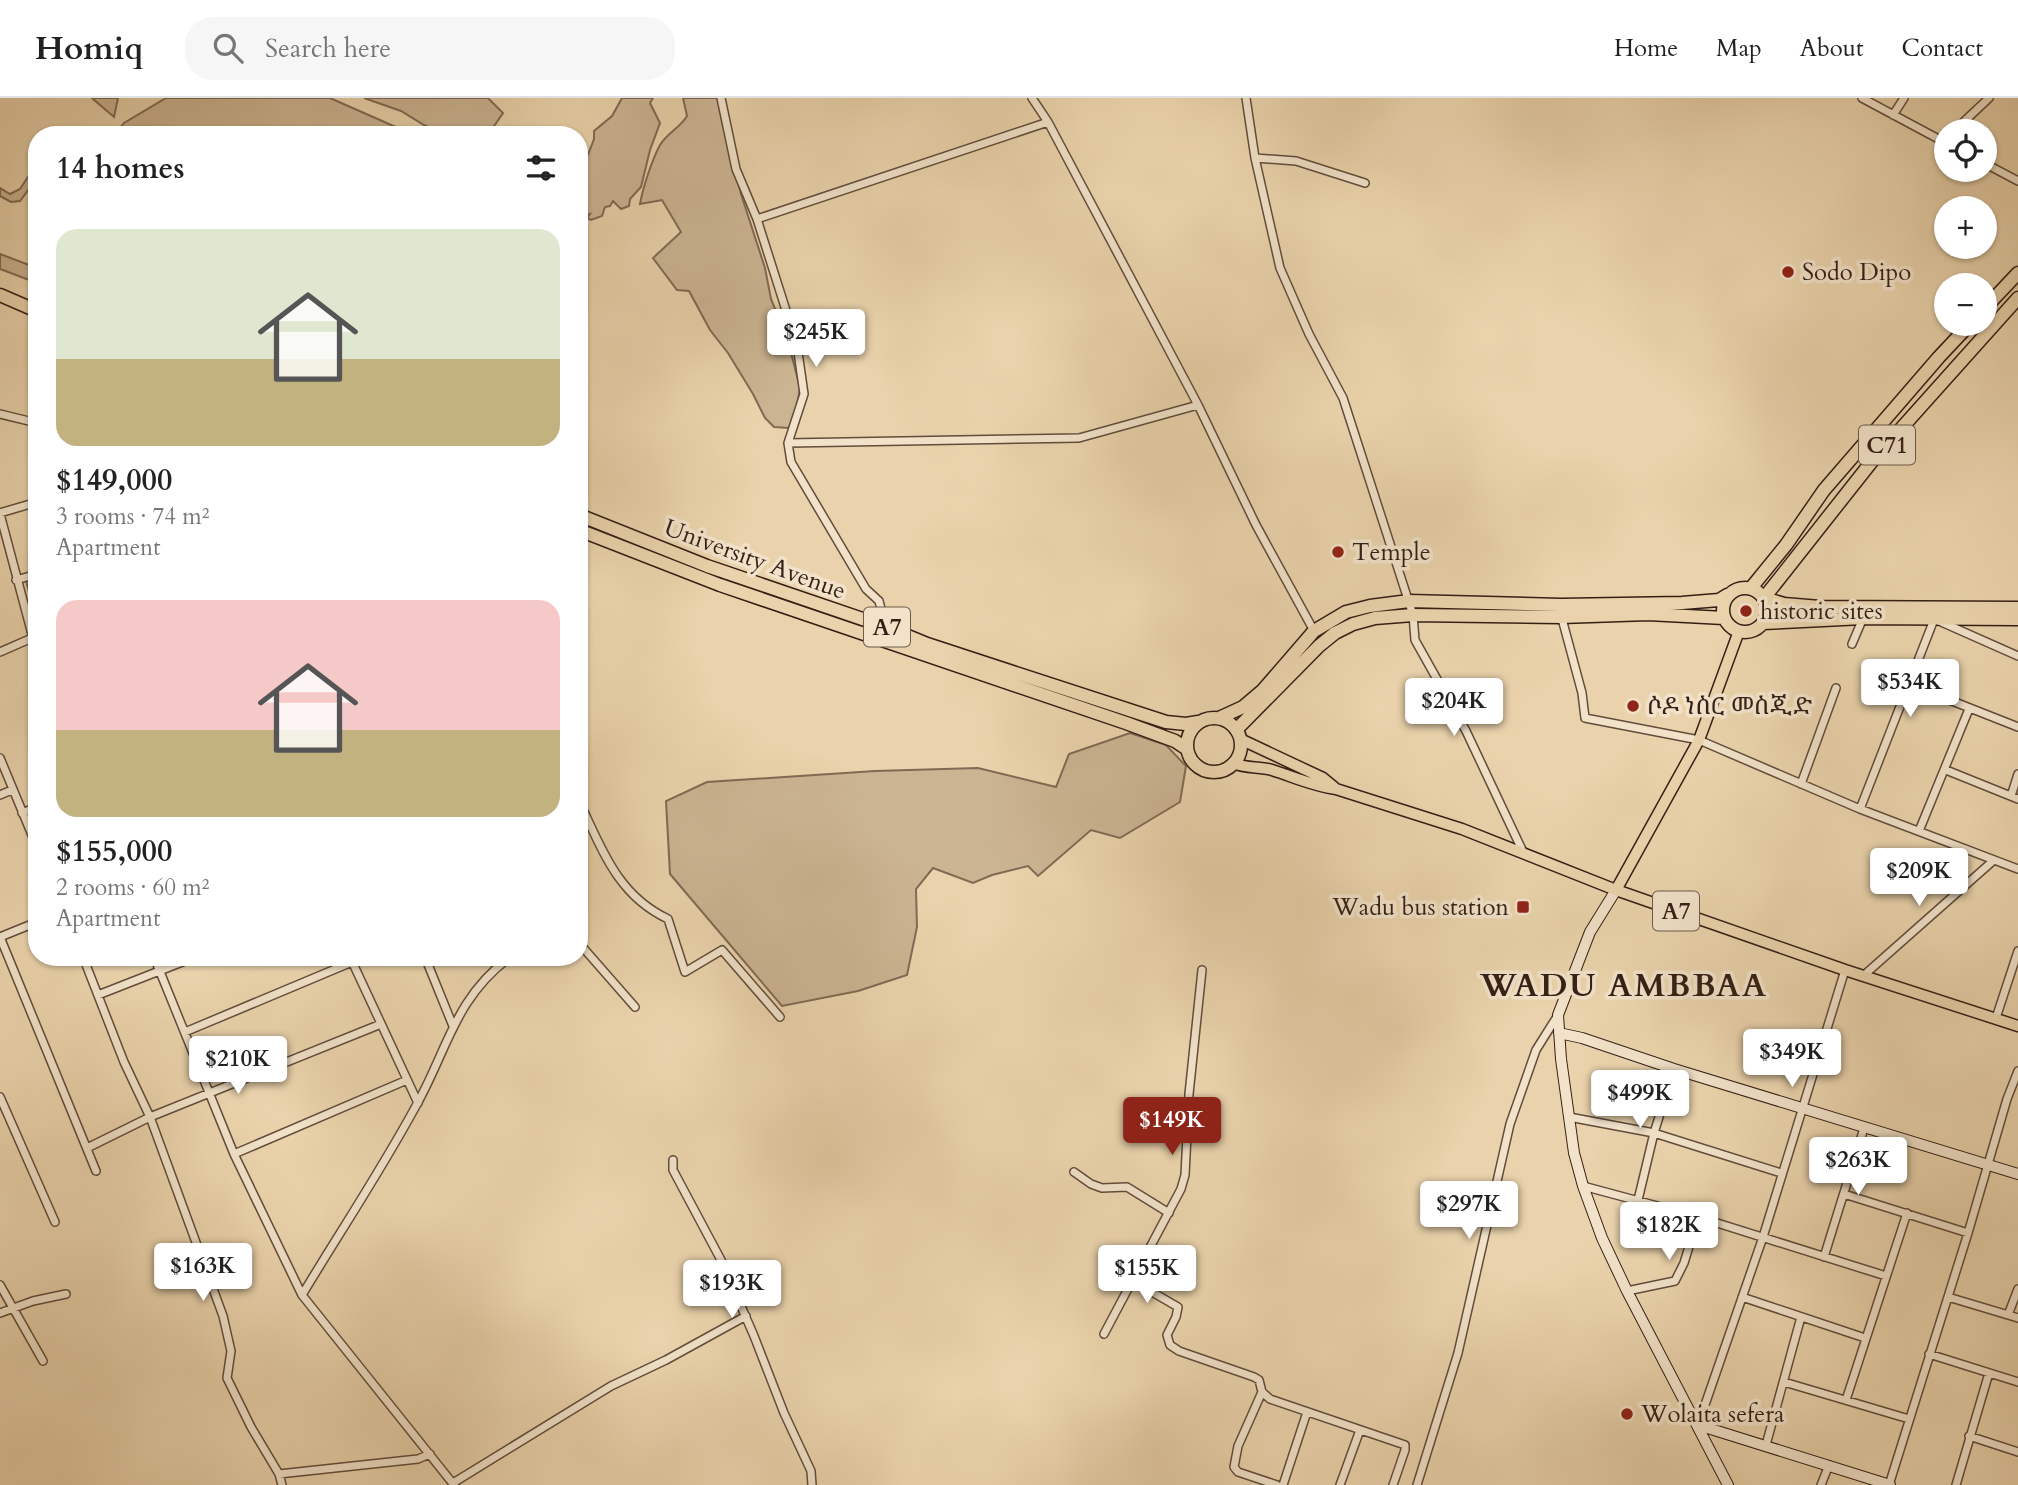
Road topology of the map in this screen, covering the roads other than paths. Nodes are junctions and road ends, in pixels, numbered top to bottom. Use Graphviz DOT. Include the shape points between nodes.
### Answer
graph roads {
  1 [pos="721,98"];
  2 [pos="1043,98"];
  3 [pos="1245,98"];
  4 [pos="1862,98"];
  5 [pos="1904,98"];
  6 [pos="1989,98"];
  7 [pos="1035,101"];
  8 [pos="1893,115"];
  9 [pos="1967,119"];
  10 [pos="1048,122"];
  11 [pos="1934,136"];
  12 [pos="1255,158"];
  13 [pos="1997,170"];
  14 [pos="2018,181"];
  15 [pos="1365,183"];
  16 [pos="757,219"];
  17 [pos="2018,273"];
  18 [pos="0,295"];
  19 [pos="1997,295"];
  20 [pos="2018,298"];
  21 [pos="28,306"];
  22 [pos="1958,336"];
  23 [pos="1198,405"];
  24 [pos="0,414"];
  25 [pos="28,421"];
  26 [pos="788,443"];
  27 [pos="28,505"];
  28 [pos="0,513"];
  29 [pos="588,519"];
  30 [pos="588,534"];
  31 [pos="28,577"];
  32 [pos="16,580"];
  33 [pos="1751,588"];
  34 [pos="1727,595"];
  35 [pos="1764,598"];
  36 [pos="1409,601"];
  37 [pos="2018,608"];
  38 [pos="1561,611"];
  39 [pos="1935,613"];
  40 [pos="1413,615"];
  41 [pos="1724,618"];
  42 [pos="1863,618"];
  43 [pos="2018,619"];
  44 [pos="1763,622"];
  45 [pos="28,624"];
  46 [pos="886,627"];
  47 [pos="1314,631"];
  48 [pos="1739,631"];
  49 [pos="28,640"];
  50 [pos="882,640"];
  51 [pos="1852,644"];
  52 [pos="0,652"];
  53 [pos="2018,656"];
  54 [pos="1909,684"];
  55 [pos="1836,688"];
  56 [pos="1969,709"];
  57 [pos="1219,718"];
  58 [pos="1198,723"];
  59 [pos="2018,727"];
  60 [pos="1238,735"];
  61 [pos="1699,740"];
  62 [pos="1187,748"];
  63 [pos="0,758"];
  64 [pos="1233,764"];
  65 [pos="1946,770"];
  66 [pos="2018,774"];
  67 [pos="1801,784"];
  68 [pos="1336,789"];
  69 [pos="12,790"];
  70 [pos="0,795"];
  71 [pos="2014,797"];
  72 [pos="1860,809"];
  73 [pos="28,811"];
  74 [pos="22,813"];
  75 [pos="588,818"];
  76 [pos="28,827"];
  77 [pos="1919,831"];
  78 [pos="1525,854"];
  79 [pos="1994,860"];
  80 [pos="2018,869"];
  81 [pos="1616,890"];
  82 [pos="28,926"];
  83 [pos="2018,951"];
  84 [pos="588,953"];
  85 [pos="87,966"];
  86 [pos="157,966"];
  87 [pos="172,966"];
  88 [pos="337,966"];
  89 [pos="354,966"];
  90 [pos="429,966"];
  91 [pos="497,967"];
  92 [pos="1202,970"];
  93 [pos="1845,970"];
  94 [pos="159,971"];
  95 [pos="1863,976"];
  96 [pos="98,995"];
  97 [pos="635,1007"];
  98 [pos="1558,1015"];
  99 [pos="780,1017"];
  100 [pos="1996,1018"];
  101 [pos="381,1024"];
  102 [pos="453,1026"];
  103 [pos="2018,1026"];
  104 [pos="185,1032"];
  105 [pos="1559,1033"];
  106 [pos="1674,1069"];
  107 [pos="2018,1071"];
  108 [pos="407,1080"];
  109 [pos="209,1093"];
  110 [pos="0,1097"];
  111 [pos="418,1103"];
  112 [pos="1802,1108"];
  113 [pos="150,1116"];
  114 [pos="1569,1117"];
  115 [pos="1864,1128"];
  116 [pos="1654,1133"];
  117 [pos="87,1148"];
  118 [pos="234,1154"];
  119 [pos="673,1160"];
  120 [pos="1989,1164"];
  121 [pos="96,1171"];
  122 [pos="1074,1172"];
  123 [pos="1782,1173"];
  124 [pos="2018,1174"];
  125 [pos="1583,1186"];
  126 [pos="1844,1194"];
  127 [pos="1638,1200"];
  128 [pos="1169,1213"];
  129 [pos="1907,1213"];
  130 [pos="1698,1217"];
  131 [pos="55,1222"];
  132 [pos="1968,1233"];
  133 [pos="1763,1237"];
  134 [pos="1824,1257"];
  135 [pos="1886,1276"];
  136 [pos="1133,1281"];
  137 [pos="0,1284"];
  138 [pos="2018,1289"];
  139 [pos="1627,1291"];
  140 [pos="66,1294"];
  141 [pos="302,1295"];
  142 [pos="1742,1297"];
  143 [pos="1948,1297"];
  144 [pos="12,1307"];
  145 [pos="0,1313"];
  146 [pos="2008,1315"];
  147 [pos="746,1316"];
  148 [pos="1801,1317"];
  149 [pos="2018,1318"];
  150 [pos="1104,1334"];
  151 [pos="1865,1338"];
  152 [pos="1930,1354"];
  153 [pos="43,1361"];
  154 [pos="1989,1373"];
  155 [pos="1784,1382"];
  156 [pos="2018,1382"];
  157 [pos="1262,1392"];
  158 [pos="1846,1400"];
  159 [pos="1307,1412"];
  160 [pos="1909,1419"];
  161 [pos="1698,1425"];
  162 [pos="1360,1430"];
  163 [pos="1969,1436"];
  164 [pos="1766,1445"];
  165 [pos="2018,1452"];
  166 [pos="430,1454"];
  167 [pos="1829,1465"];
  168 [pos="279,1475"];
  169 [pos="454,1484"];
  170 [pos="282,1485"];
  171 [pos="812,1485"];
  172 [pos="1277,1485"];
  173 [pos="1283,1485"];
  174 [pos="1340,1485"];
  175 [pos="1393,1485"];
  176 [pos="1417,1485"];
  177 [pos="1728,1485"];
  178 [pos="1821,1485"];
  179 [pos="1889,1485"];
  180 [pos="1956,1485"];
  1 -- 16 [label="street" via="736,169"];
  2 -- 7 [label="street"];
  3 -- 12 [label="street"];
  4 -- 8 [label="street"];
  5 -- 8 [label="street"];
  6 -- 9 [label="street"];
  7 -- 10 [label="street"];
  8 -- 11 [label="street"];
  10 -- 16 [label="street"];
  10 -- 23 [label="street"];
  12 -- 15 [label="street" via="1296,161"];
  12 -- 36 [label="street" via="1280,268 1343,398"];
  13 -- 14 [label="street"];
  16 -- 26 [label="street" via="803,378 804,394"];
  17 -- 19 [label="highway"];
  18 -- 21 [label="highway"];
  20 -- 35 [label="highway, C71" via="1873,460"];
  22 -- 33 [label="highway, C71" via="1824,490"];
  23 -- 26 [label="street" via="1079,438"];
  23 -- 47 [label="street"];
  24 -- 25 [label="street"];
  26 -- 46 [label="street" via="791,462 866,589 879,601"];
  27 -- 28 [label="street"];
  28 -- 32 [label="street"];
  29 -- 46 [label="highway, University Avenue / A7" via="707,566"];
  30 -- 50 [label="highway, University Avenue / A7"];
  31 -- 32 [label="street"];
  32 -- 45 [label="street"];
  33 -- 34 [label="highway, A7" via="1738,588"];
  33 -- 35 [label="highway"];
  34 -- 38 [label="highway, A7" via="1719,600"];
  34 -- 41 [label="highway"];
  35 -- 39 [label="highway" via="1801,607"];
  35 -- 44 [label="highway"];
  36 -- 38 [label="highway, A7"];
  36 -- 40 [label="street"];
  36 -- 47 [label="highway, A7" via="1346,612"];
  37 -- 39 [label="highway"];
  38 -- 40 [label="highway, A7"];
  38 -- 41 [label="highway, A7"];
  38 -- 61 [label="street" via="1585,718"];
  39 -- 42 [label="highway"];
  39 -- 43 [label="highway"];
  39 -- 53 [label="street"];
  39 -- 54 [label="street"];
  40 -- 60 [label="highway, A7" via="1375,618 1335,633"];
  40 -- 78 [label="street" via="1415,640 1466,731"];
  41 -- 48 [label="highway"];
  42 -- 44 [label="highway"];
  42 -- 51 [label="street"];
  44 -- 48 [label="highway" via="1752,631"];
  46 -- 50 [label="street"];
  46 -- 58 [label="highway, University Avenue / A7" via="1139,714 1166,722"];
  47 -- 57 [label="highway, A7" via="1263,690 1243,707"];
  48 -- 61 [label="main road"];
  49 -- 52 [label="street"];
  50 -- 62 [label="highway, University Avenue / A7"];
  54 -- 56 [label="street"];
  54 -- 72 [label="street"];
  55 -- 67 [label="street"];
  56 -- 59 [label="street"];
  56 -- 65 [label="street"];
  57 -- 58 [label="highway, A7"];
  57 -- 60 [label="highway, A7"];
  58 -- 62 [label="highway" via="1187,738"];
  60 -- 64 [label="highway, A7" via="1238,756"];
  60 -- 68 [label="main road, A7"];
  61 -- 67 [label="street"];
  61 -- 81 [label="main road"];
  62 -- 64 [label="highway, A7" via="1196,766 1205,771"];
  63 -- 69 [label="street"];
  64 -- 68 [label="main road, A7" via="1268,768"];
  65 -- 71 [label="street"];
  65 -- 77 [label="street"];
  66 -- 71 [label="street"];
  67 -- 72 [label="street"];
  68 -- 78 [label="main road, A7"];
  69 -- 70 [label="street"];
  69 -- 74 [label="street"];
  72 -- 77 [label="street"];
  73 -- 74 [label="street"];
  74 -- 76 [label="street"];
  75 -- 99 [label="street" via="622,884 649,911 668,919 685,972 722,950"];
  77 -- 79 [label="street"];
  78 -- 81 [label="main road, A7"];
  79 -- 80 [label="street"];
  79 -- 95 [label="street"];
  81 -- 93 [label="main road, A7"];
  81 -- 98 [label="main road" via="1590,932"];
  82 -- 117 [label="street" via="0,937"];
  83 -- 100 [label="street"];
  84 -- 97 [label="street"];
  85 -- 96 [label="street"];
  86 -- 94 [label="street"];
  87 -- 94 [label="street"];
  88 -- 104 [label="street"];
  89 -- 101 [label="street"];
  90 -- 102 [label="street"];
  91 -- 102 [label="street" via="471,994"];
  92 -- 128 [label="street" via="1185,1175"];
  93 -- 95 [label="main road, A7"];
  93 -- 112 [label="street"];
  94 -- 96 [label="street"];
  94 -- 104 [label="street"];
  95 -- 100 [label="main road, A7"];
  96 -- 113 [label="street"];
  98 -- 105 [label="main road"];
  98 -- 176 [label="street" via="1536,1050 1510,1124 1458,1353"];
  100 -- 103 [label="main road, A7"];
  101 -- 108 [label="street"];
  101 -- 109 [label="street"];
  102 -- 111 [label="street"];
  104 -- 109 [label="street"];
  105 -- 106 [label="main road"];
  105 -- 114 [label="main road"];
  106 -- 112 [label="main road"];
  106 -- 116 [label="street"];
  107 -- 120 [label="street"];
  108 -- 111 [label="street"];
  108 -- 118 [label="street"];
  109 -- 113 [label="street"];
  109 -- 118 [label="street"];
  110 -- 131 [label="street"];
  111 -- 141 [label="street"];
  112 -- 115 [label="main road"];
  112 -- 123 [label="street"];
  113 -- 117 [label="street"];
  113 -- 168 [label="street" via="223,1316 231,1351 227,1378"];
  114 -- 116 [label="street"];
  114 -- 125 [label="main road"];
  115 -- 120 [label="main road"];
  115 -- 126 [label="street"];
  116 -- 123 [label="street"];
  116 -- 127 [label="street"];
  117 -- 121 [label="street"];
  118 -- 141 [label="street"];
  119 -- 147 [label="street" via="673,1170"];
  120 -- 124 [label="main road"];
  120 -- 132 [label="street"];
  122 -- 128 [label="street" via="1102,1188 1127,1188"];
  123 -- 133 [label="street"];
  125 -- 127 [label="street"];
  125 -- 139 [label="main road"];
  126 -- 129 [label="street"];
  126 -- 134 [label="street"];
  127 -- 130 [label="street"];
  128 -- 136 [label="street"];
  129 -- 132 [label="street"];
  129 -- 135 [label="street"];
  130 -- 133 [label="street"];
  130 -- 139 [label="street" via="1675,1281"];
  132 -- 143 [label="street"];
  133 -- 134 [label="street"];
  133 -- 142 [label="street"];
  134 -- 135 [label="street"];
  135 -- 151 [label="street"];
  136 -- 150 [label="street"];
  136 -- 157 [label="street" via="1178,1307 1167,1335 1170,1345 1254,1377"];
  137 -- 144 [label="street"];
  138 -- 146 [label="street"];
  139 -- 161 [label="main road"];
  140 -- 144 [label="street"];
  141 -- 166 [label="street"];
  142 -- 148 [label="street"];
  142 -- 161 [label="street"];
  143 -- 146 [label="street"];
  143 -- 152 [label="street"];
  144 -- 145 [label="street"];
  144 -- 153 [label="street"];
  146 -- 149 [label="street"];
  147 -- 169 [label="street" via="611,1386"];
  147 -- 171 [label="street" via="811,1471"];
  148 -- 151 [label="street"];
  148 -- 155 [label="street"];
  151 -- 158 [label="street"];
  152 -- 154 [label="street"];
  152 -- 160 [label="street"];
  154 -- 156 [label="street"];
  154 -- 163 [label="street"];
  155 -- 158 [label="street"];
  155 -- 164 [label="street"];
  157 -- 159 [label="street"];
  157 -- 172 [label="street" via="1238,1446 1234,1467"];
  158 -- 160 [label="street"];
  159 -- 162 [label="street"];
  159 -- 173 [label="street"];
  160 -- 179 [label="street"];
  161 -- 164 [label="main road"];
  161 -- 177 [label="main road"];
  162 -- 174 [label="street"];
  162 -- 175 [label="street" via="1405,1445"];
  163 -- 165 [label="street"];
  163 -- 180 [label="street"];
  164 -- 167 [label="main road"];
  166 -- 168 [label="street"];
  166 -- 169 [label="street"];
  167 -- 178 [label="street"];
  167 -- 179 [label="main road"];
  168 -- 170 [label="street"];
}
